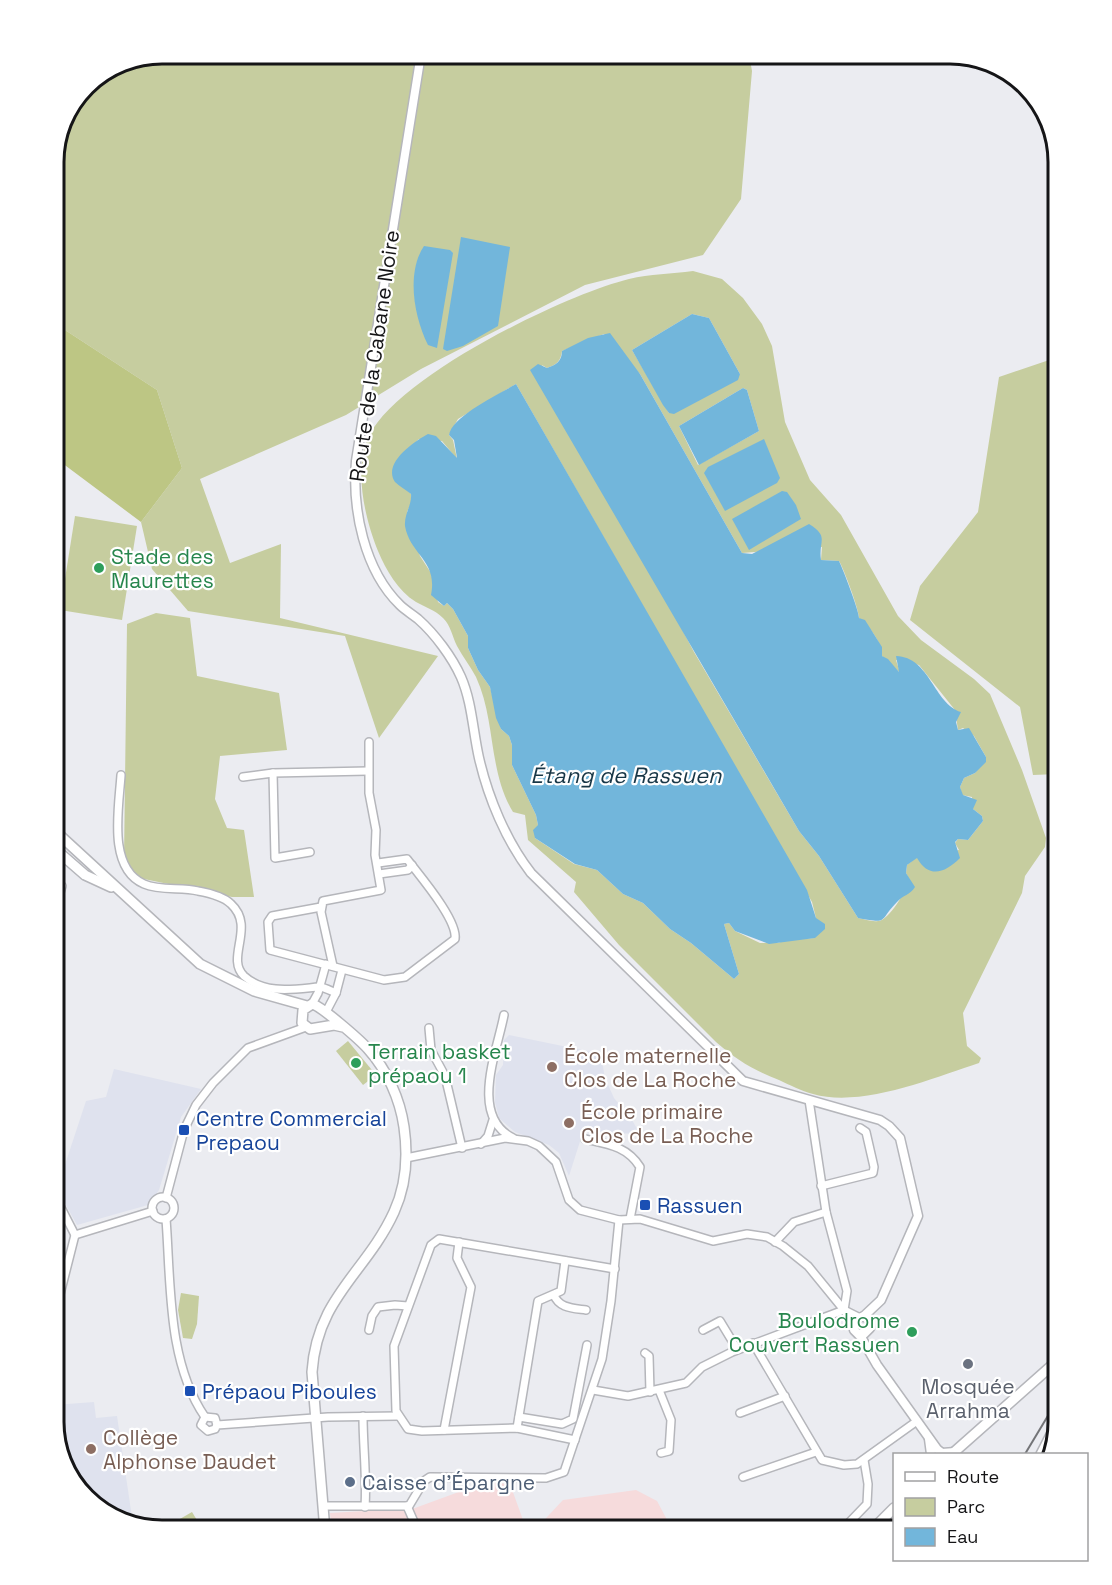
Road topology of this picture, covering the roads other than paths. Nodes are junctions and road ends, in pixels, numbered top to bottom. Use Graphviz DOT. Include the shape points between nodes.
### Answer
graph roads {
  1 [pos="419,64"];
  2 [pos="369,742"];
  3 [pos="368,771"];
  4 [pos="273,773"];
  5 [pos="121,775"];
  6 [pos="243,777"];
  7 [pos="64,840"];
  8 [pos="310,852"];
  9 [pos="64,858"];
  10 [pos="64,861"];
  11 [pos="378,863"];
  12 [pos="72,865"];
  13 [pos="412,866"];
  14 [pos="379,874"];
  15 [pos="122,894"];
  16 [pos="321,907"];
  17 [pos="329,965"];
  18 [pos="342,970"];
  19 [pos="320,987"];
  20 [pos="336,993"];
  21 [pos="283,1000"];
  22 [pos="310,1005"];
  23 [pos="326,1012"];
  24 [pos="301,1015"];
  25 [pos="504,1015"];
  26 [pos="306,1027"];
  27 [pos="321,1027"];
  28 [pos="343,1027"];
  29 [pos="429,1028"];
  30 [pos="809,1100"];
  31 [pos="493,1120"];
  32 [pos="860,1128"];
  33 [pos="513,1138"];
  34 [pos="585,1138"];
  35 [pos="481,1143"];
  36 [pos="462,1148"];
  37 [pos="406,1158"];
  38 [pos="820,1186"];
  39 [pos="166,1198"];
  40 [pos="153,1211"];
  41 [pos="826,1212"];
  42 [pos="64,1214"];
  43 [pos="166,1219"];
  44 [pos="630,1219"];
  45 [pos="619,1220"];
  46 [pos="75,1235"];
  47 [pos="459,1242"];
  48 [pos="775,1242"];
  49 [pos="565,1261"];
  50 [pos="615,1269"];
  51 [pos="64,1278"];
  52 [pos="554,1295"];
  53 [pos="408,1306"];
  54 [pos="586,1310"];
  55 [pos="844,1310"];
  56 [pos="863,1322"];
  57 [pos="369,1330"];
  58 [pos="703,1330"];
  59 [pos="859,1334"];
  60 [pos="753,1343"];
  61 [pos="587,1345"];
  62 [pos="866,1345"];
  63 [pos="737,1349"];
  64 [pos="645,1353"];
  65 [pos="1048,1369"];
  66 [pos="592,1390"];
  67 [pos="659,1390"];
  68 [pos="650,1392"];
  69 [pos="785,1396"];
  70 [pos="740,1413"];
  71 [pos="363,1416"];
  72 [pos="398,1416"];
  73 [pos="205,1417"];
  74 [pos="519,1417"];
  75 [pos="316,1418"];
  76 [pos="917,1421"];
  77 [pos="217,1425"];
  78 [pos="517,1428"];
  79 [pos="444,1430"];
  80 [pos="929,1439"];
  81 [pos="575,1440"];
  82 [pos="816,1452"];
  83 [pos="955,1452"];
  84 [pos="661,1453"];
  85 [pos="931,1453"];
  86 [pos="864,1461"];
  87 [pos="742,1477"];
  88 [pos="322,1506"];
  89 [pos="407,1506"];
  90 [pos="365,1507"];
  91 [pos="893,1509"];
  92 [pos="324,1520"];
  93 [pos="413,1520"];
  94 [pos="851,1520"];
  95 [pos="882,1520"];
  1 -- 30 [label="street, Route de la Cabane Noire" via="356,461 356,510 373,561 385,586 430,631 461,678 489,790 519,859 732,1073 743,1081"];
  2 -- 3 [label="street"];
  3 -- 4 [label="street"];
  3 -- 11 [label="street"];
  4 -- 6 [label="street"];
  4 -- 8 [label="street" via="274,858"];
  5 -- 19 [label="street" via="118,835 121,859 130,876 145,885 203,892 232,905 242,919 238,967 262,986 286,991"];
  7 -- 15 [label="main road"];
  9 -- 12 [label="main road"];
  10 -- 12 [label="main road"];
  11 -- 13 [label="street" via="407,859"];
  11 -- 14 [label="street"];
  12 -- 15 [label="main road"];
  13 -- 14 [label="street"];
  13 -- 18 [label="street" via="445,911 456,932 455,939 405,977 384,981"];
  14 -- 16 [label="street" via="381,890 330,898"];
  15 -- 21 [label="main road" via="200,964"];
  16 -- 17 [label="street"];
  16 -- 17 [label="street" via="272,916 268,922 268,941 274,952"];
  17 -- 18 [label="street"];
  17 -- 19 [label="street"];
  18 -- 20 [label="street"];
  19 -- 20 [label="street"];
  19 -- 22 [label="street"];
  20 -- 23 [label="street"];
  21 -- 22 [label="main road"];
  21 -- 24 [label="main road"];
  22 -- 23 [label="main road"];
  22 -- 24 [label="main road"];
  23 -- 27 [label="main road"];
  23 -- 28 [label="main road"];
  24 -- 26 [label="main road"];
  25 -- 31 [label="street" via="489,1091"];
  26 -- 27 [label="main road"];
  26 -- 39 [label="street" via="248,1048 213,1083 184,1130"];
  27 -- 28 [label="main road"];
  28 -- 37 [label="main road" via="359,1039 385,1072 402,1115"];
  29 -- 36 [label="street" via="431,1050 445,1076"];
  30 -- 38 [label="street"];
  30 -- 56 [label="street, Route de la Cabane Noire" via="880,1120 900,1138 918,1216 880,1300"];
  31 -- 33 [label="street"];
  31 -- 35 [label="street"];
  32 -- 38 [label="street" via="866,1132 873,1173"];
  33 -- 35 [label="street"];
  33 -- 45 [label="street" via="539,1146 556,1162 569,1200 579,1210"];
  34 -- 44 [label="street" via="621,1148 640,1167"];
  35 -- 36 [label="street"];
  36 -- 37 [label="street"];
  37 -- 75 [label="main road" via="395,1211 328,1310 319,1330 312,1372"];
  38 -- 41 [label="street"];
  39 -- 40 [label="street" via="155,1202"];
  39 -- 43 [label="street" via="174,1209"];
  40 -- 43 [label="street"];
  40 -- 46 [label="street"];
  41 -- 48 [label="street" via="794,1222"];
  41 -- 55 [label="street" via="847,1291"];
  42 -- 46 [label="street"];
  43 -- 73 [label="street" via="180,1364"];
  44 -- 45 [label="street"];
  44 -- 48 [label="street" via="640,1218 713,1241 758,1234"];
  45 -- 50 [label="street"];
  46 -- 51 [label="street"];
  47 -- 49 [label="street"];
  47 -- 53 [label="street" via="434,1242"];
  47 -- 79 [label="street" via="457,1258 471,1287"];
  48 -- 55 [label="street" via="808,1266"];
  49 -- 50 [label="street"];
  49 -- 52 [label="street" via="561,1291"];
  50 -- 66 [label="street" via="607,1334"];
  52 -- 54 [label="street" via="563,1306"];
  52 -- 74 [label="street" via="538,1301"];
  53 -- 57 [label="street" via="378,1307"];
  53 -- 72 [label="street" via="394,1351"];
  55 -- 56 [label="street"];
  55 -- 60 [label="street"];
  56 -- 59 [label="street"];
  56 -- 59 [label="street" via="854,1330"];
  56 -- 62 [label="street, Route de la Cabane Noire"];
  58 -- 63 [label="street" via="720,1321"];
  59 -- 62 [label="street"];
  60 -- 63 [label="street"];
  60 -- 69 [label="street"];
  61 -- 74 [label="street" via="573,1419 562,1424"];
  62 -- 76 [label="street"];
  63 -- 67 [label="street" via="702,1366 686,1383"];
  64 -- 68 [label="street" via="649,1356"];
  65 -- 83 [label="main road"];
  66 -- 68 [label="street" via="614,1395"];
  66 -- 81 [label="street"];
  67 -- 68 [label="street"];
  67 -- 84 [label="street" via="671,1420 670,1447 667,1453"];
  69 -- 70 [label="street"];
  69 -- 82 [label="street"];
  71 -- 72 [label="street"];
  71 -- 75 [label="street"];
  71 -- 90 [label="street"];
  72 -- 79 [label="street" via="408,1429"];
  73 -- 77 [label="street" via="215,1418"];
  73 -- 77 [label="street" via="201,1422 204,1429 213,1431"];
  74 -- 78 [label="street"];
  75 -- 77 [label="street"];
  75 -- 88 [label="main road"];
  76 -- 80 [label="street"];
  76 -- 86 [label="street"];
  78 -- 79 [label="street"];
  78 -- 81 [label="street"];
  80 -- 83 [label="street" via="942,1453"];
  80 -- 85 [label="street"];
  81 -- 89 [label="street" via="564,1472 555,1476 430,1477"];
  82 -- 86 [label="street" via="831,1463 851,1466"];
  82 -- 87 [label="street"];
  86 -- 94 [label="street" via="867,1504"];
  88 -- 90 [label="street"];
  88 -- 92 [label="main road"];
  89 -- 90 [label="street"];
  89 -- 93 [label="street"];
  91 -- 95 [label="main road"];
}
